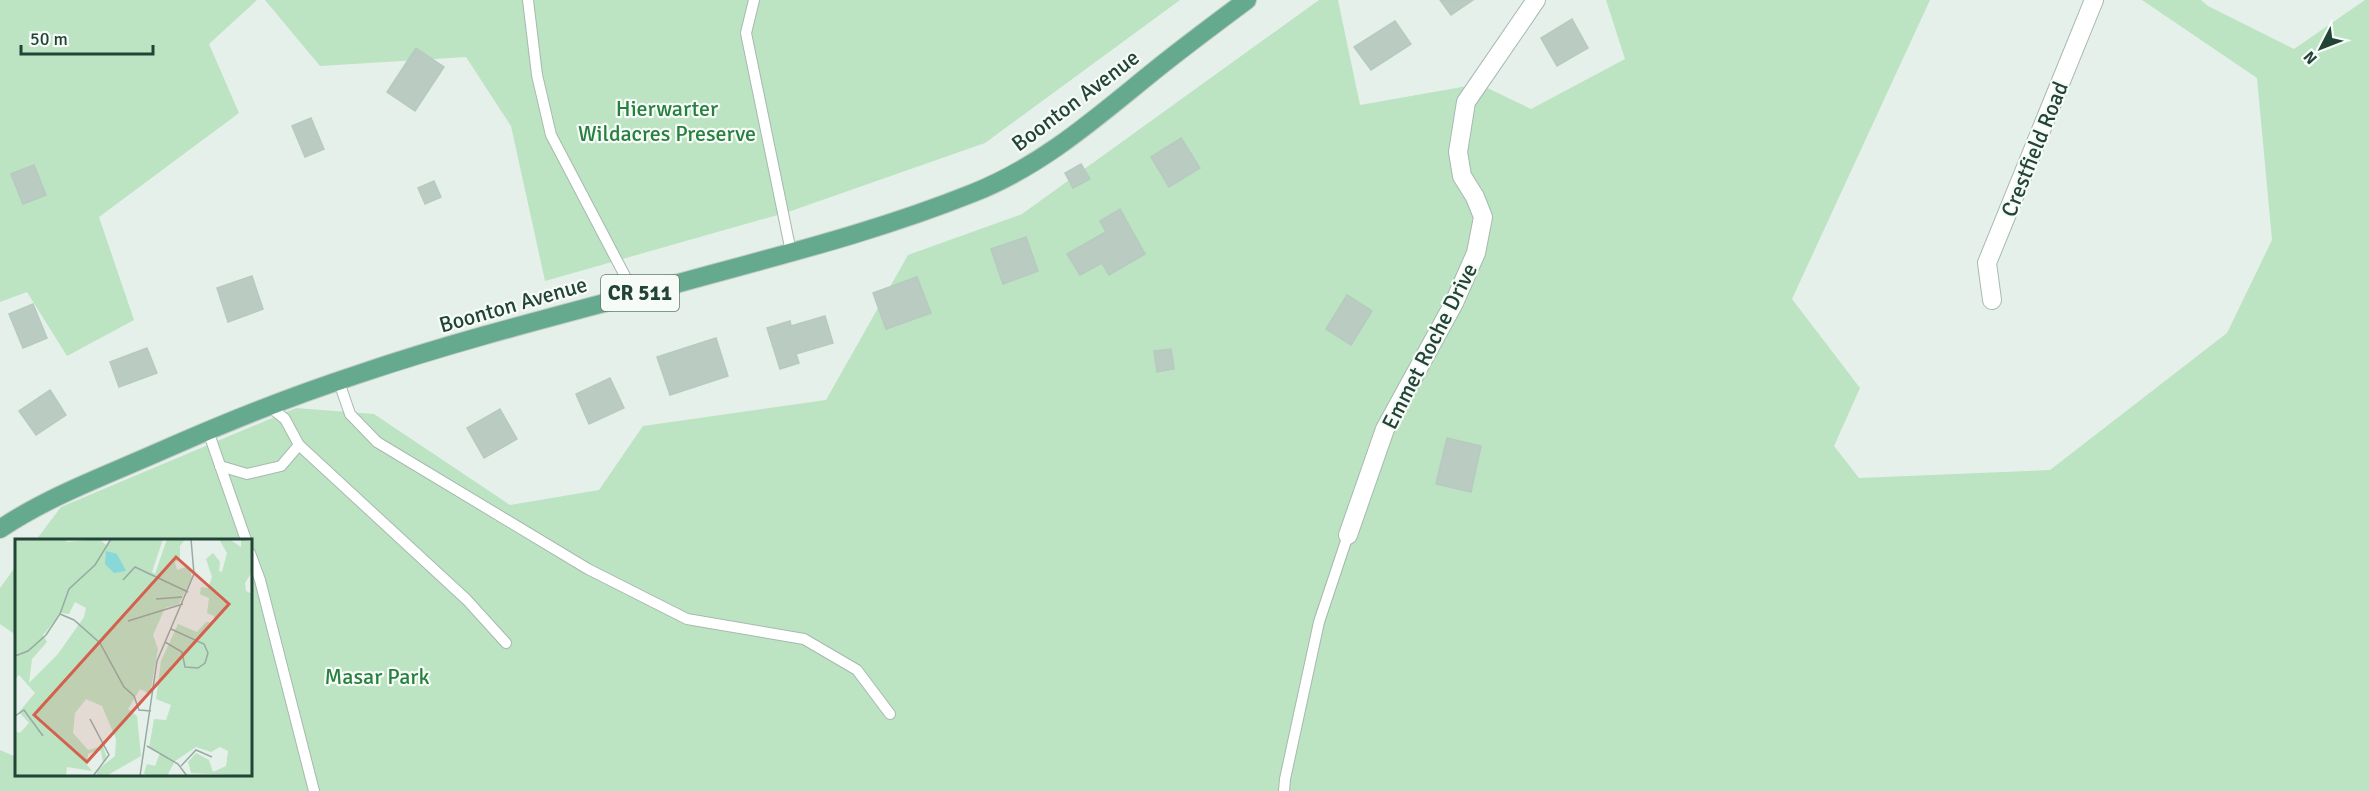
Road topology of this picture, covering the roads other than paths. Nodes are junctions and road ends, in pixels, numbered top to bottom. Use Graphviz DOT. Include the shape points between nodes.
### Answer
graph roads {
  1 [pos="528,0"];
  2 [pos="754,0"];
  3 [pos="1247,0"];
  4 [pos="1536,0"];
  5 [pos="2094,0"];
  6 [pos="791,252"];
  7 [pos="634,295"];
  8 [pos="1992,300"];
  9 [pos="339,382"];
  10 [pos="292,397"];
  11 [pos="269,406"];
  12 [pos="285,419"];
  13 [pos="208,431"];
  14 [pos="299,445"];
  15 [pos="220,466"];
  16 [pos="0,529"];
  17 [pos="1348,535"];
  18 [pos="246,539"];
  19 [pos="252,558"];
  20 [pos="506,644"];
  21 [pos="890,714"];
  22 [pos="314,791"];
  23 [pos="1284,791"];
  1 -- 7 [label="lane" via="537,75 551,135"];
  2 -- 6 [label="lane" via="746,33"];
  3 -- 6 [label="main road, Boonton Avenue / CR 511" via="1039,160 974,193"];
  4 -- 17 [label="street, Emmet Roche Drive" via="1466,102 1458,152 1462,176 1483,217 1476,253 1454,303 1385,429"];
  5 -- 8 [label="street, Crestfield Road" via="1987,264"];
  6 -- 7 [label="main road, Boonton Avenue / CR 511"];
  7 -- 9 [label="main road, Boonton Avenue / CR 511"];
  9 -- 10 [label="main road, Boonton Avenue / CR 511"];
  9 -- 21 [label="lane" via="350,414 377,442 588,569 687,619 804,639 857,670"];
  10 -- 11 [label="main road, Boonton Avenue / CR 511"];
  10 -- 12 [label="lane"];
  11 -- 12 [label="lane"];
  11 -- 13 [label="main road, Boonton Avenue / CR 511"];
  12 -- 14 [label="lane"];
  13 -- 15 [label="lane"];
  13 -- 16 [label="main road, Boonton Avenue / CR 511" via="52,499"];
  14 -- 15 [label="lane" via="280,466 247,474"];
  14 -- 20 [label="lane" via="467,600"];
  15 -- 18 [label="lane"];
  17 -- 23 [label="lane" via="1319,622"];
  19 -- 22 [label="lane"];
}
